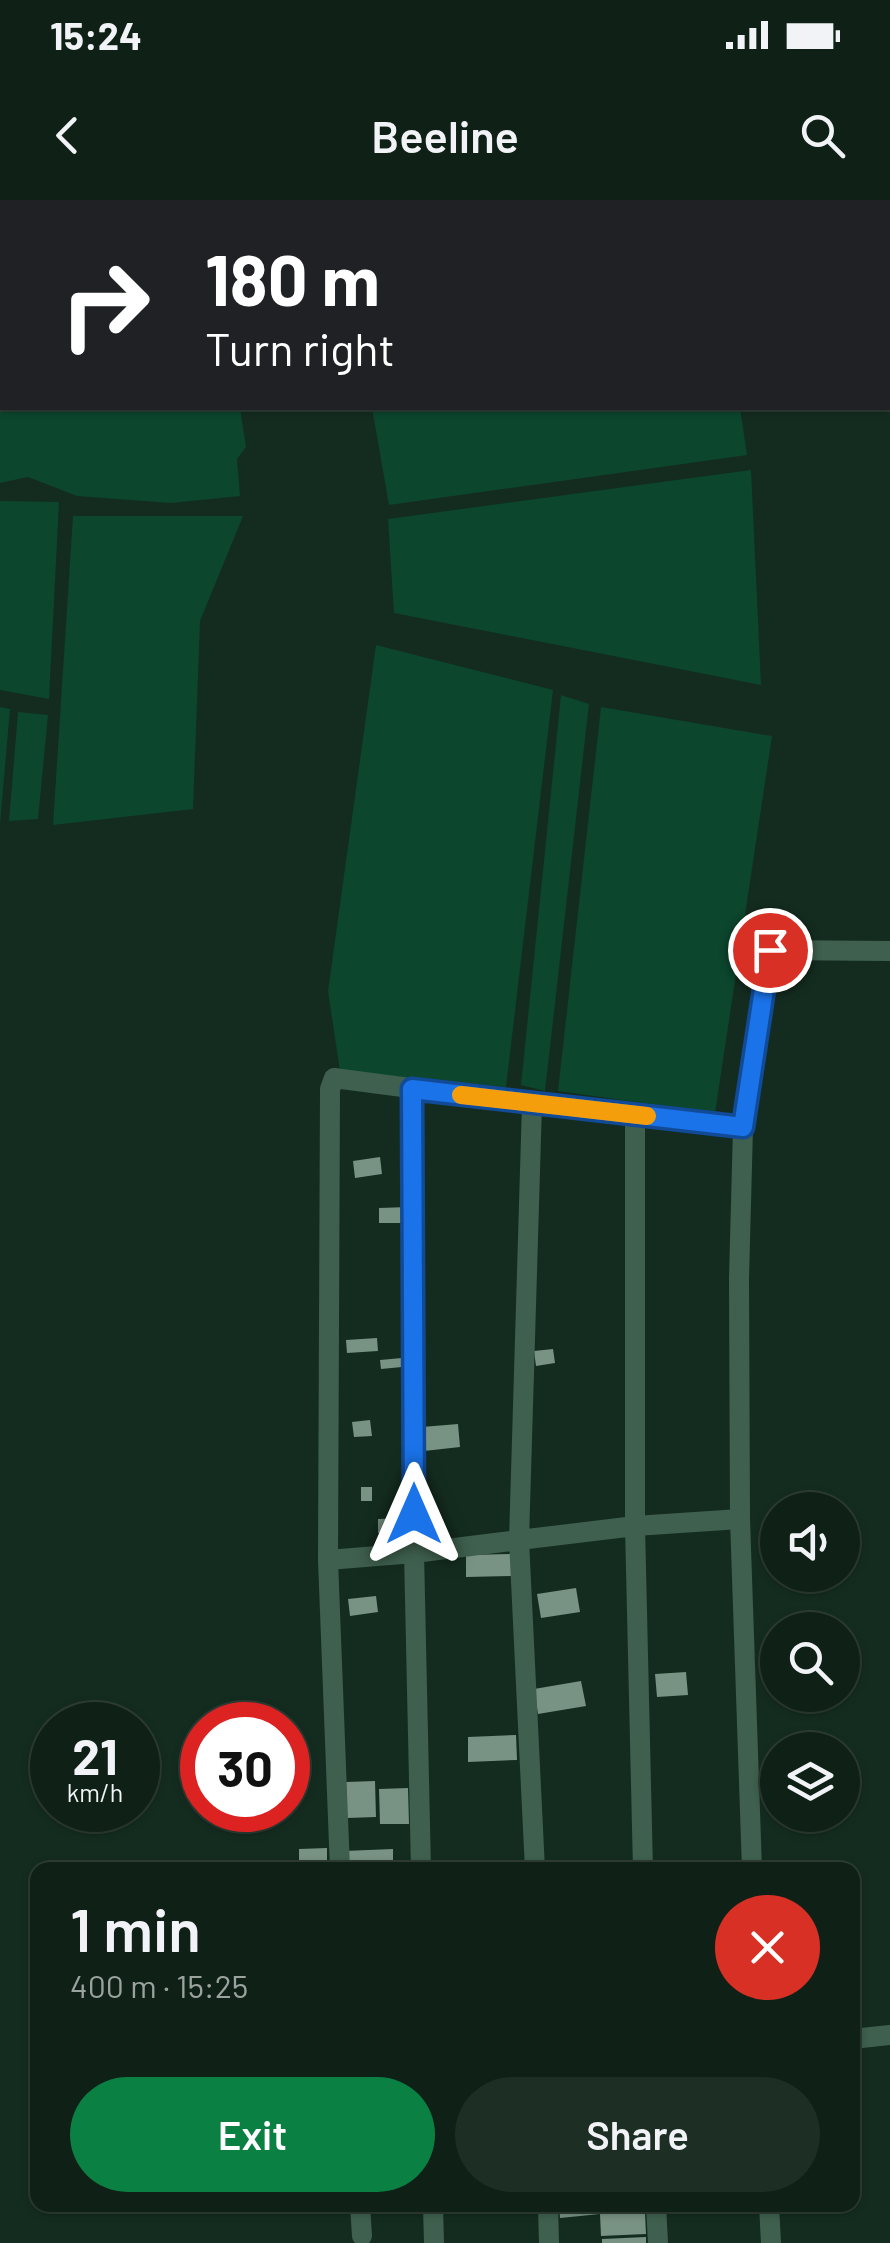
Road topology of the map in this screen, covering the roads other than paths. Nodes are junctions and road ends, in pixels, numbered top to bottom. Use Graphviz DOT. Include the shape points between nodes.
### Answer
graph roads {
  1 [pos="890,950"];
  2 [pos="412,1089"];
  3 [pos="532,1104"];
  4 [pos="635,1114"];
  5 [pos="743,1127"];
  6 [pos="740,1519"];
  7 [pos="635,1526"];
  8 [pos="520,1540"];
  9 [pos="414,1553"];
  10 [pos="328,1560"];
  11 [pos="340,1862"];
  12 [pos="421,1862"];
  13 [pos="535,1862"];
  14 [pos="643,1862"];
  15 [pos="752,1862"];
  16 [pos="890,2035"];
  17 [pos="860,2039"];
  18 [pos="360,2212"];
  19 [pos="433,2212"];
  20 [pos="548,2212"];
  21 [pos="656,2212"];
  22 [pos="769,2212"];
  23 [pos="362,2236"];
  24 [pos="434,2243"];
  25 [pos="549,2243"];
  26 [pos="658,2243"];
  27 [pos="771,2243"];
  1 -- 5 [label="street" via="770,950"];
  2 -- 3 [label="street"];
  2 -- 9 [label="street"];
  2 -- 10 [label="street" via="344,1077 334,1078 330,1089"];
  3 -- 4 [label="street"];
  3 -- 8 [label="street"];
  4 -- 5 [label="street"];
  4 -- 7 [label="street"];
  5 -- 6 [label="street"];
  6 -- 7 [label="street"];
  6 -- 15 [label="street"];
  7 -- 8 [label="street"];
  7 -- 14 [label="street"];
  8 -- 9 [label="street"];
  8 -- 13 [label="street"];
  9 -- 10 [label="street"];
  9 -- 12 [label="street"];
  10 -- 11 [label="street"];
  16 -- 17 [label="street"];
  18 -- 23 [label="street"];
  19 -- 24 [label="street"];
  20 -- 25 [label="street"];
  21 -- 26 [label="street"];
  22 -- 27 [label="street"];
}
